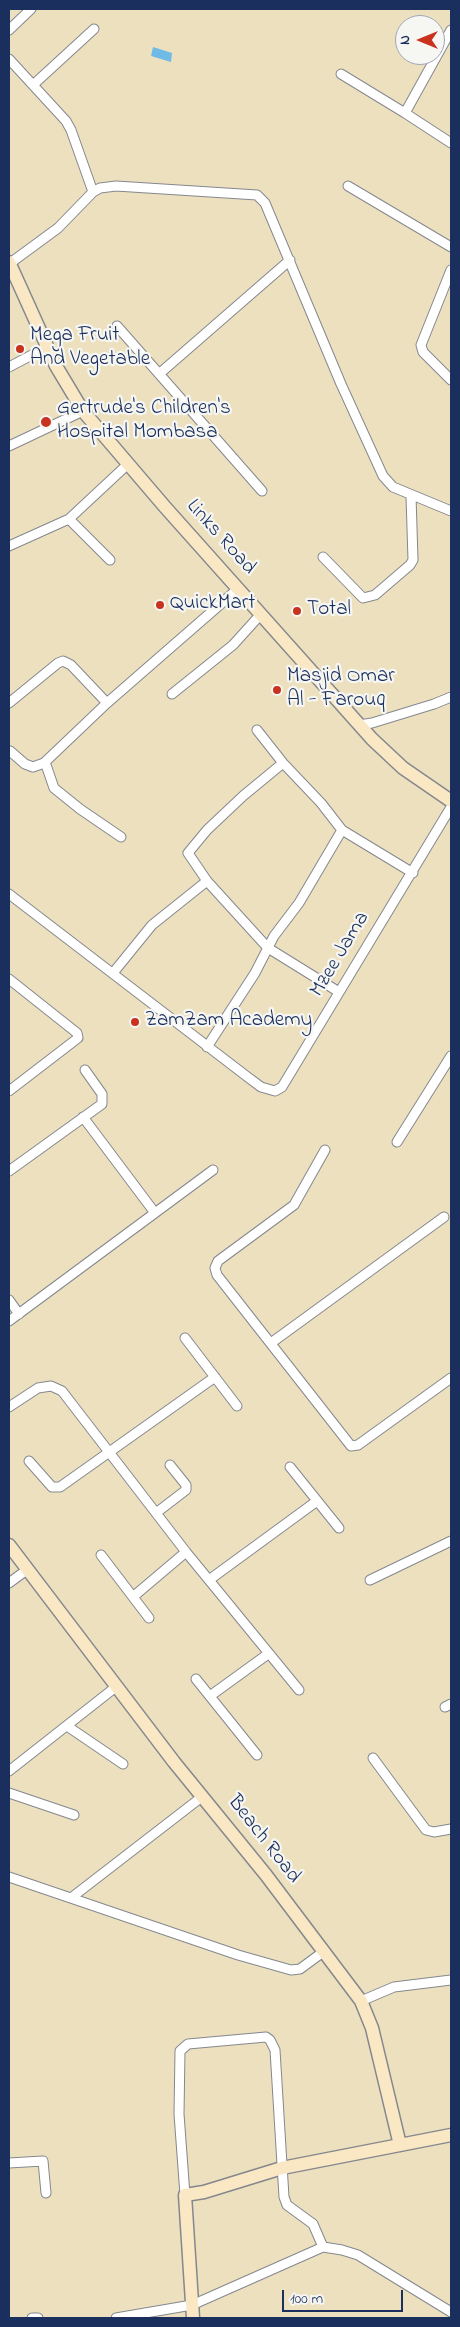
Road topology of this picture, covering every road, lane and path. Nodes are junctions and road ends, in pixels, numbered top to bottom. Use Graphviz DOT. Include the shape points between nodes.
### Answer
graph roads {
  1 [pos="31,9"];
  2 [pos="94,29"];
  3 [pos="9,30"];
  4 [pos="451,30"];
  5 [pos="9,59"];
  6 [pos="340,74"];
  7 [pos="33,85"];
  8 [pos="405,114"];
  9 [pos="451,143"];
  10 [pos="348,186"];
  11 [pos="93,192"];
  12 [pos="451,246"];
  13 [pos="290,260"];
  14 [pos="9,263"];
  15 [pos="451,270"];
  16 [pos="117,326"];
  17 [pos="47,347"];
  18 [pos="9,367"];
  19 [pos="159,374"];
  20 [pos="451,380"];
  21 [pos="84,411"];
  22 [pos="9,446"];
  23 [pos="128,464"];
  24 [pos="262,491"];
  25 [pos="411,496"];
  26 [pos="451,511"];
  27 [pos="69,519"];
  28 [pos="9,546"];
  29 [pos="323,557"];
  30 [pos="110,560"];
  31 [pos="239,588"];
  32 [pos="262,614"];
  33 [pos="172,694"];
  34 [pos="451,697"];
  35 [pos="9,703"];
  36 [pos="107,703"];
  37 [pos="359,725"];
  38 [pos="257,730"];
  39 [pos="10,751"];
  40 [pos="45,762"];
  41 [pos="283,763"];
  42 [pos="451,801"];
  43 [pos="451,807"];
  44 [pos="342,830"];
  45 [pos="121,837"];
  46 [pos="414,872"];
  47 [pos="208,881"];
  48 [pos="9,894"];
  49 [pos="268,948"];
  50 [pos="113,973"];
  51 [pos="9,979"];
  52 [pos="339,992"];
  53 [pos="208,1047"];
  54 [pos="451,1056"];
  55 [pos="85,1070"];
  56 [pos="9,1091"];
  57 [pos="84,1116"];
  58 [pos="398,1142"];
  59 [pos="325,1150"];
  60 [pos="213,1170"];
  61 [pos="9,1171"];
  62 [pos="155,1213"];
  63 [pos="444,1217"];
  64 [pos="9,1300"];
  65 [pos="19,1314"];
  66 [pos="9,1321"];
  67 [pos="185,1338"];
  68 [pos="271,1343"];
  69 [pos="215,1378"];
  70 [pos="451,1378"];
  71 [pos="237,1406"];
  72 [pos="9,1407"];
  73 [pos="108,1452"];
  74 [pos="29,1461"];
  75 [pos="170,1465"];
  76 [pos="290,1467"];
  77 [pos="317,1501"];
  78 [pos="156,1513"];
  79 [pos="339,1528"];
  80 [pos="451,1541"];
  81 [pos="9,1545"];
  82 [pos="186,1552"];
  83 [pos="101,1555"];
  84 [pos="28,1569"];
  85 [pos="209,1580"];
  86 [pos="370,1580"];
  87 [pos="9,1583"];
  88 [pos="134,1596"];
  89 [pos="149,1618"];
  90 [pos="268,1654"];
  91 [pos="196,1679"];
  92 [pos="117,1686"];
  93 [pos="299,1690"];
  94 [pos="210,1696"];
  95 [pos="66,1726"];
  96 [pos="257,1756"];
  97 [pos="373,1758"];
  98 [pos="123,1764"];
  99 [pos="9,1771"];
  100 [pos="9,1793"];
  101 [pos="202,1796"];
  102 [pos="74,1815"];
  103 [pos="451,1829"];
  104 [pos="9,1877"];
  105 [pos="71,1898"];
  106 [pos="323,1952"];
  107 [pos="451,1980"];
  108 [pos="361,2001"];
  109 [pos="451,2135"];
  110 [pos="400,2145"];
  111 [pos="9,2163"];
  112 [pos="282,2168"];
  113 [pos="46,2193"];
  114 [pos="185,2195"];
  115 [pos="323,2247"];
  116 [pos="192,2305"];
  117 [pos="451,2312"];
  118 [pos="32,2318"];
  119 [pos="38,2318"];
  120 [pos="116,2318"];
  121 [pos="193,2318"];
  1 -- 3 [label="street"];
  2 -- 7 [label="street"];
  4 -- 8 [label="street"];
  5 -- 7 [label="street"];
  6 -- 8 [label="street"];
  7 -- 11 [label="street" via="69,125"];
  8 -- 9 [label="street"];
  10 -- 12 [label="street"];
  11 -- 13 [label="street" via="116,186 257,195 265,203"];
  11 -- 14 [label="street" via="58,228"];
  13 -- 19 [label="street"];
  13 -- 25 [label="street" via="383,476 393,487"];
  14 -- 17 [label="main road, Links Road"];
  15 -- 20 [label="street" via="421,344 423,352"];
  16 -- 19 [label="street"];
  17 -- 18 [label="street"];
  17 -- 21 [label="main road, Links Road"];
  19 -- 24 [label="street"];
  21 -- 22 [label="street"];
  21 -- 23 [label="main road, Links Road"];
  23 -- 27 [label="street"];
  23 -- 31 [label="main road, Links Road"];
  25 -- 26 [label="street"];
  25 -- 29 [label="street" via="413,560 375,595 363,598"];
  27 -- 28 [label="street"];
  27 -- 30 [label="street"];
  31 -- 32 [label="main road, Links Road"];
  31 -- 36 [label="street"];
  32 -- 33 [label="street" via="233,644"];
  32 -- 37 [label="main road, Links Road"];
  34 -- 37 [label="street"];
  35 -- 36 [label="street" via="58,662 63,662 71,665"];
  36 -- 40 [label="street"];
  37 -- 42 [label="main road, Links Road" via="403,768"];
  38 -- 41 [label="street"];
  39 -- 40 [label="street" via="33,767"];
  40 -- 45 [label="street" via="54,788"];
  41 -- 44 [label="street"];
  41 -- 47 [label="street" via="243,796 190,848 190,858"];
  43 -- 46 [label="street, Mzee Jama"];
  44 -- 46 [label="street"];
  44 -- 49 [label="street"];
  46 -- 52 [label="street, Mzee Jama"];
  47 -- 49 [label="street"];
  47 -- 50 [label="street" via="152,925"];
  48 -- 50 [label="street, Mzee Jama"];
  49 -- 52 [label="street"];
  49 -- 53 [label="street"];
  50 -- 53 [label="street, Mzee Jama"];
  51 -- 56 [label="street" via="77,1033 78,1038"];
  52 -- 53 [label="street, Mzee Jama" via="280,1090 270,1091 262,1087"];
  54 -- 58 [label="street"];
  55 -- 57 [label="street" via="103,1098 100,1106"];
  57 -- 61 [label="street"];
  57 -- 62 [label="street"];
  59 -- 68 [label="street" via="288,1211 216,1265 217,1275"];
  60 -- 62 [label="street"];
  62 -- 65 [label="street"];
  63 -- 68 [label="street"];
  64 -- 65 [label="street"];
  65 -- 66 [label="street"];
  67 -- 69 [label="street"];
  68 -- 70 [label="street" via="351,1446 358,1445"];
  69 -- 71 [label="street"];
  69 -- 73 [label="street"];
  72 -- 73 [label="street" via="38,1388 57,1388"];
  73 -- 74 [label="street" via="57,1488 48,1484"];
  73 -- 78 [label="street"];
  75 -- 78 [label="street" via="186,1485 186,1490"];
  76 -- 77 [label="street"];
  77 -- 79 [label="street"];
  77 -- 85 [label="street"];
  78 -- 82 [label="street"];
  80 -- 86 [label="street"];
  81 -- 84 [label="main road, Beach Road"];
  82 -- 85 [label="street"];
  82 -- 88 [label="street"];
  83 -- 88 [label="street"];
  84 -- 87 [label="street"];
  84 -- 92 [label="main road, Beach Road"];
  85 -- 90 [label="street"];
  88 -- 89 [label="street"];
  90 -- 93 [label="street"];
  90 -- 94 [label="street"];
  91 -- 94 [label="street"];
  92 -- 95 [label="street"];
  92 -- 101 [label="main road, Beach Road"];
  94 -- 96 [label="street"];
  95 -- 98 [label="street"];
  95 -- 99 [label="street"];
  97 -- 103 [label="street" via="426,1830"];
  100 -- 102 [label="street"];
  101 -- 105 [label="street"];
  101 -- 106 [label="main road, Beach Road"];
  104 -- 105 [label="street"];
  105 -- 106 [label="street" via="292,1970 300,1969"];
  106 -- 108 [label="main road, Beach Road"];
  107 -- 108 [label="street" via="394,1988"];
  108 -- 110 [label="main road, Beach Road" via="372,2028"];
  109 -- 110 [label="main road"];
  110 -- 112 [label="main road"];
  111 -- 113 [label="street" via="43,2161"];
  112 -- 114 [label="main road"];
  112 -- 114 [label="street" via="275,2050 270,2040 266,2037 188,2044 180,2051 178,2114"];
  112 -- 115 [label="street" via="287,2205 313,2224"];
  114 -- 116 [label="main road"];
  115 -- 116 [label="street"];
  115 -- 117 [label="street" via="358,2255"];
  116 -- 120 [label="street"];
  116 -- 121 [label="main road"];
  118 -- 119 [label="street"];
}
